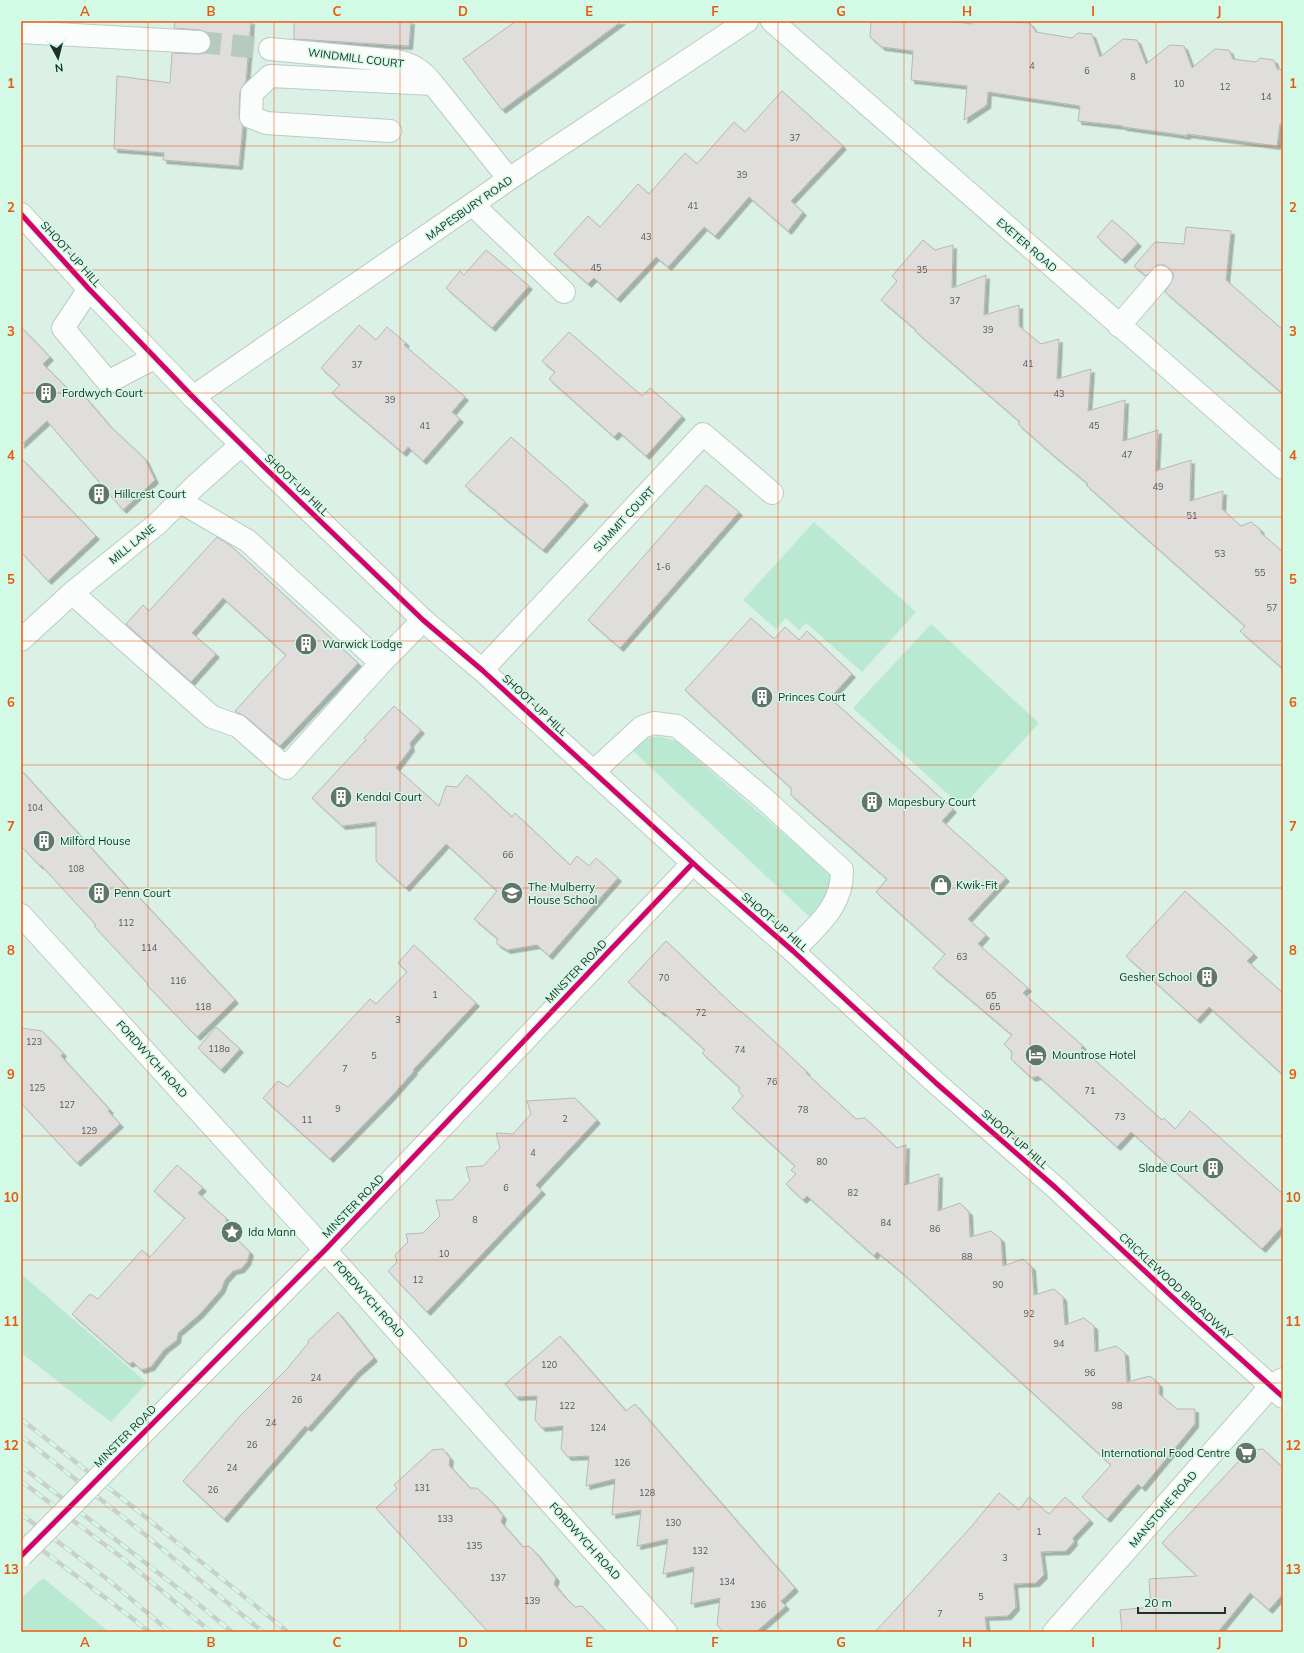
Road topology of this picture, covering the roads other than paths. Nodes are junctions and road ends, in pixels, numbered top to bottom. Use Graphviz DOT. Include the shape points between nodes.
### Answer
graph roads {
  1 [pos="747,21"];
  2 [pos="772,21"];
  3 [pos="21,32"];
  4 [pos="199,42"];
  5 [pos="270,49"];
  6 [pos="433,84"];
  7 [pos="390,131"];
  8 [pos="509,179"];
  9 [pos="473,205"];
  10 [pos="21,214"];
  11 [pos="1161,277"];
  12 [pos="89,289"];
  13 [pos="564,292"];
  14 [pos="1119,326"];
  15 [pos="154,358"];
  16 [pos="193,397"];
  17 [pos="241,445"];
  18 [pos="1283,468"];
  19 [pos="772,493"];
  20 [pos="179,501"];
  21 [pos="72,593"];
  22 [pos="423,620"];
  23 [pos="21,640"];
  24 [pos="381,663"];
  25 [pos="482,670"];
  26 [pos="593,772"];
  27 [pos="693,863"];
  28 [pos="21,915"];
  29 [pos="793,951"];
  30 [pos="1056,1188"];
  31 [pos="325,1250"];
  32 [pos="1279,1387"];
  33 [pos="21,1556"];
  34 [pos="666,1632"];
  35 [pos="1054,1632"];
  1 -- 8 [label="street, MAPESBURY ROAD"];
  2 -- 14 [label="street, EXETER ROAD"];
  3 -- 4 [label="street"];
  5 -- 6 [label="street, WINDMILL COURT" via="397,61 420,70"];
  6 -- 7 [label="street" via="270,76 252,93 251,117 266,123"];
  6 -- 8 [label="street, WINDMILL COURT"];
  8 -- 9 [label="street, MAPESBURY ROAD"];
  9 -- 13 [label="street"];
  9 -- 16 [label="street, MAPESBURY ROAD"];
  10 -- 12 [label="street, SHOOT-UP HILL"];
  11 -- 14 [label="street"];
  12 -- 15 [label="street, SHOOT-UP HILL"];
  12 -- 15 [label="street" via="63,328 108,382"];
  14 -- 18 [label="street, EXETER ROAD"];
  15 -- 16 [label="street, SHOOT-UP HILL"];
  16 -- 17 [label="street, SHOOT-UP HILL"];
  17 -- 20 [label="street, MILL LANE"];
  17 -- 22 [label="street, SHOOT-UP HILL"];
  19 -- 25 [label="street, SUMMIT COURT" via="702,434"];
  20 -- 21 [label="street, MILL LANE" via="157,524"];
  20 -- 24 [label="street" via="248,540"];
  21 -- 23 [label="street, MILL LANE"];
  21 -- 24 [label="street" via="212,717 238,726 286,768"];
  22 -- 24 [label="street"];
  22 -- 25 [label="street, SHOOT-UP HILL"];
  25 -- 26 [label="street, SHOOT-UP HILL"];
  26 -- 27 [label="street, SHOOT-UP HILL"];
  26 -- 29 [label="street" via="642,727 654,723 677,726 762,797 842,870 842,884 836,902"];
  27 -- 29 [label="street, SHOOT-UP HILL"];
  27 -- 31 [label="street, MINSTER ROAD"];
  28 -- 31 [label="street, FORDWYCH ROAD"];
  29 -- 30 [label="street, SHOOT-UP HILL" via="936,1083"];
  30 -- 32 [label="street, CRICKLEWOOD BROADWAY" via="1185,1309"];
  31 -- 33 [label="street, MINSTER ROAD, bridge"];
  31 -- 34 [label="street, FORDWYCH ROAD"];
  32 -- 35 [label="street, MANSTONE ROAD"];
}
